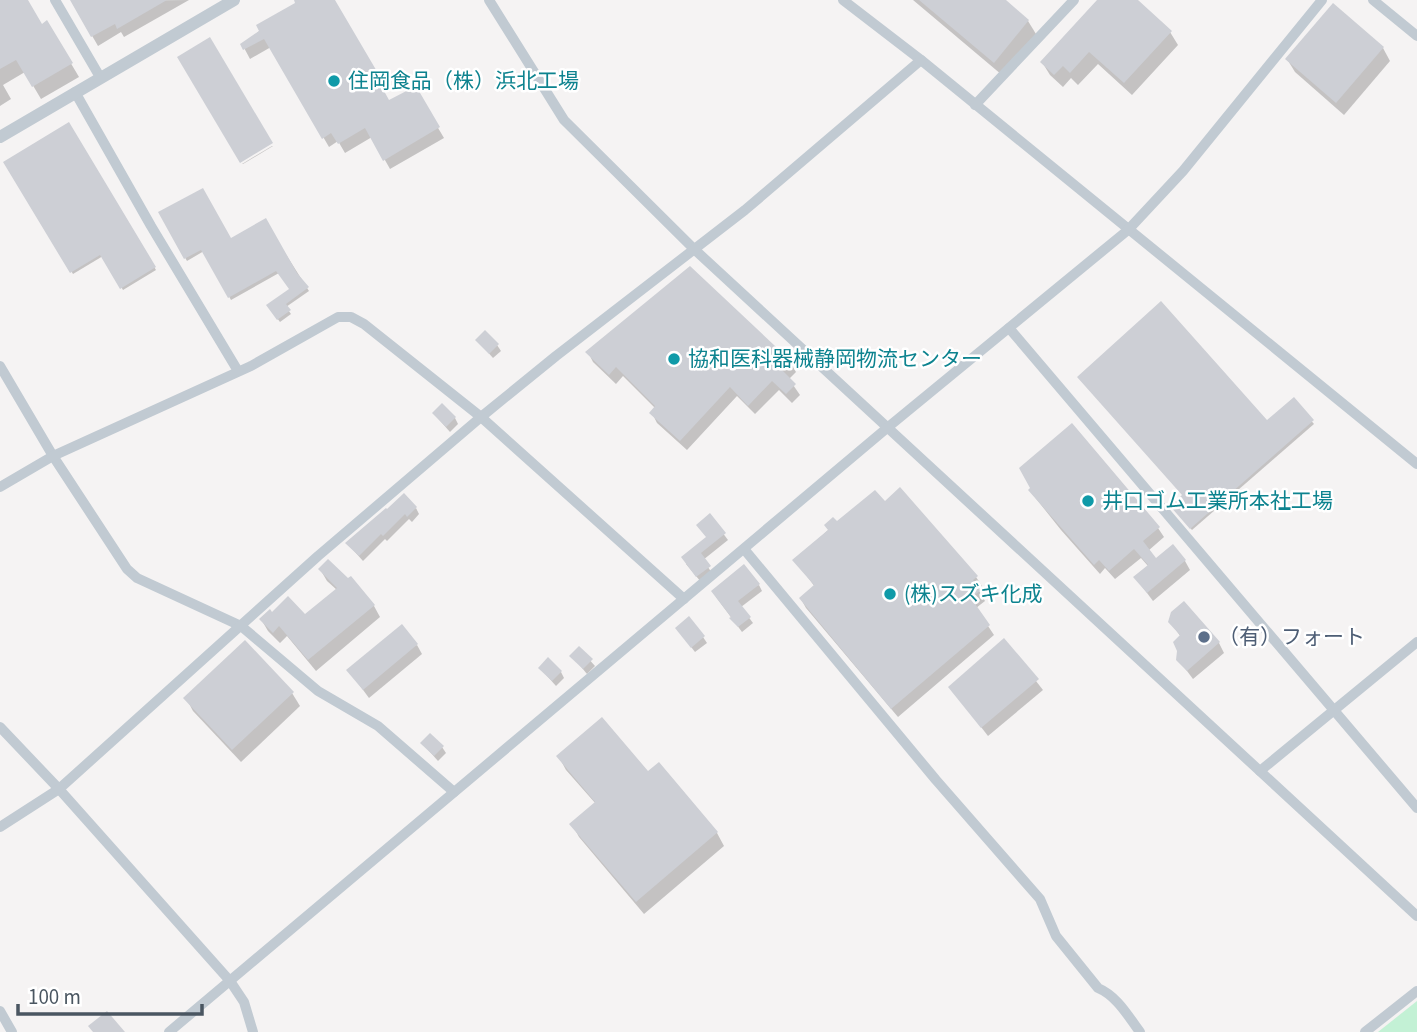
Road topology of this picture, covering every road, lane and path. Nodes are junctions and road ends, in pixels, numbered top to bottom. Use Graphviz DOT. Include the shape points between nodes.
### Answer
graph roads {
  1 [pos="55,0"];
  2 [pos="489,0"];
  3 [pos="843,0"];
  4 [pos="1074,0"];
  5 [pos="1322,0"];
  6 [pos="1373,0"];
  7 [pos="232,1"];
  8 [pos="1417,36"];
  9 [pos="921,60"];
  10 [pos="100,77"];
  11 [pos="75,92"];
  12 [pos="975,105"];
  13 [pos="0,137"];
  14 [pos="1128,230"];
  15 [pos="694,249"];
  16 [pos="1009,328"];
  17 [pos="0,366"];
  18 [pos="238,371"];
  19 [pos="481,417"];
  20 [pos="887,428"];
  21 [pos="53,456"];
  22 [pos="1417,464"];
  23 [pos="0,486"];
  24 [pos="744,549"];
  25 [pos="684,599"];
  26 [pos="241,626"];
  27 [pos="1417,642"];
  28 [pos="1333,711"];
  29 [pos="0,727"];
  30 [pos="1260,771"];
  31 [pos="59,789"];
  32 [pos="454,792"];
  33 [pos="1417,808"];
  34 [pos="0,827"];
  35 [pos="1415,909"];
  36 [pos="230,981"];
  37 [pos="1417,991"];
  38 [pos="0,1012"];
  39 [pos="12,1032"];
  40 [pos="169,1032"];
  41 [pos="253,1032"];
  42 [pos="1140,1032"];
  43 [pos="1365,1032"];
  1 -- 10 [label="street"];
  2 -- 15 [label="street" via="564,120"];
  3 -- 9 [label="street"];
  4 -- 12 [label="street"];
  5 -- 14 [label="street" via="1183,171"];
  6 -- 8 [label="street"];
  7 -- 10 [label="street"];
  9 -- 12 [label="street"];
  9 -- 15 [label="street"];
  10 -- 11 [label="street"];
  11 -- 13 [label="street"];
  11 -- 18 [label="street"];
  12 -- 14 [label="street"];
  14 -- 16 [label="street"];
  14 -- 22 [label="street"];
  15 -- 19 [label="street"];
  15 -- 20 [label="street"];
  16 -- 20 [label="street"];
  16 -- 28 [label="street"];
  17 -- 21 [label="street"];
  18 -- 19 [label="street" via="338,317 351,317"];
  18 -- 21 [label="street"];
  19 -- 25 [label="street"];
  19 -- 26 [label="street"];
  20 -- 24 [label="street"];
  20 -- 30 [label="street"];
  21 -- 23 [label="street"];
  21 -- 26 [label="street" via="127,569 137,578"];
  24 -- 25 [label="street"];
  24 -- 42 [label="street" via="1040,899 1056,936"];
  25 -- 32 [label="street"];
  26 -- 31 [label="street"];
  26 -- 32 [label="street" via="318,691 377,726"];
  27 -- 28 [label="street"];
  28 -- 30 [label="street"];
  28 -- 33 [label="street"];
  29 -- 31 [label="street"];
  30 -- 35 [label="street"];
  31 -- 34 [label="street"];
  31 -- 36 [label="street"];
  32 -- 36 [label="street"];
  36 -- 40 [label="street"];
  36 -- 41 [label="street" via="244,1002"];
  37 -- 43 [label="street"];
  38 -- 39 [label="street"];
}
